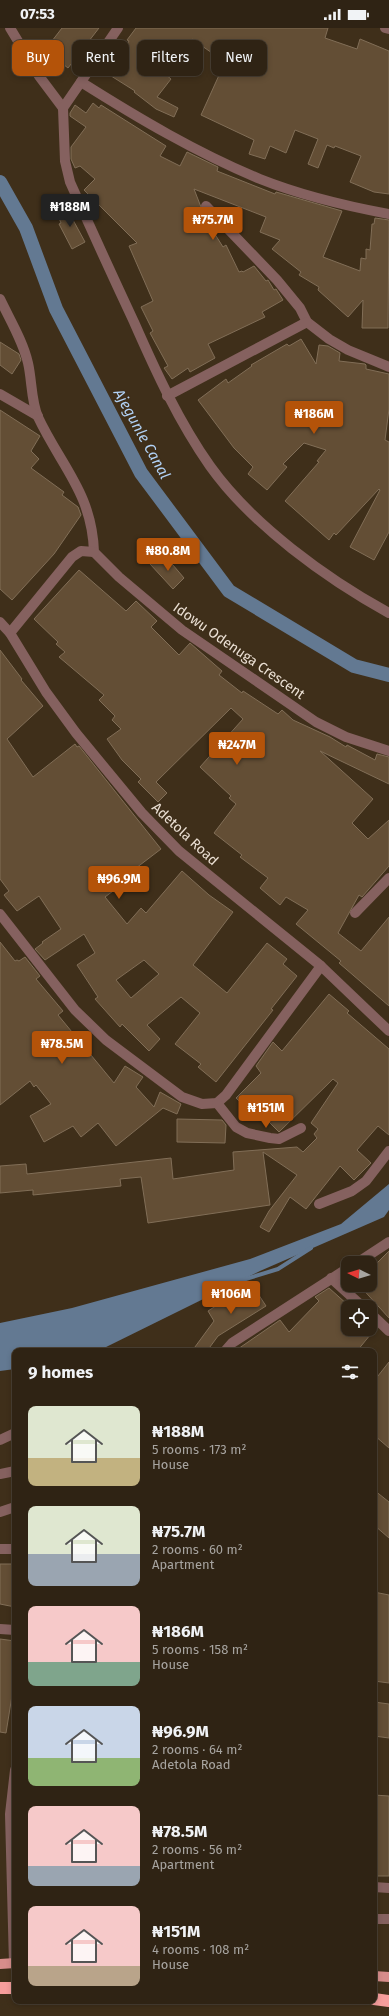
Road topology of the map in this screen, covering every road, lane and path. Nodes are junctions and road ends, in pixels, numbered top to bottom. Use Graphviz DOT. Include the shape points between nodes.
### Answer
graph roads {
  1 [pos="10,28"];
  2 [pos="118,28"];
  3 [pos="385,28"];
  4 [pos="389,29"];
  5 [pos="81,82"];
  6 [pos="63,108"];
  7 [pos="206,206"];
  8 [pos="389,214"];
  9 [pos="0,299"];
  10 [pos="308,322"];
  11 [pos="389,367"];
  12 [pos="0,394"];
  13 [pos="167,396"];
  14 [pos="38,416"];
  15 [pos="94,552"];
  16 [pos="389,613"];
  17 [pos="0,622"];
  18 [pos="10,633"];
  19 [pos="389,751"];
  20 [pos="389,878"];
  21 [pos="355,913"];
  22 [pos="0,914"];
  23 [pos="321,966"];
  24 [pos="389,1031"];
  25 [pos="217,1104"];
  26 [pos="301,1128"];
  27 [pos="389,1151"];
  28 [pos="319,1204"];
  29 [pos="389,1242"];
  30 [pos="368,1256"];
  31 [pos="341,1272"];
  32 [pos="331,1278"];
  33 [pos="355,1300"];
  34 [pos="377,1320"];
  35 [pos="389,1331"];
  36 [pos="228,1348"];
  37 [pos="12,1434"];
  38 [pos="0,1440"];
  39 [pos="12,1472"];
  40 [pos="0,1474"];
  41 [pos="12,1508"];
  42 [pos="0,1512"];
  43 [pos="0,1549"];
  44 [pos="12,1549"];
  45 [pos="0,1629"];
  46 [pos="12,1630"];
  47 [pos="12,1792"];
  48 [pos="0,1833"];
  49 [pos="11,1834"];
  50 [pos="12,1866"];
  51 [pos="377,1887"];
  52 [pos="389,1888"];
  53 [pos="377,1919"];
  54 [pos="389,1919"];
  55 [pos="0,1964"];
  56 [pos="12,1964"];
  57 [pos="377,1976"];
  58 [pos="389,1977"];
  59 [pos="0,1988"];
  60 [pos="12,1988"];
  61 [pos="377,1999"];
  62 [pos="389,2001"];
  1 -- 6 [label="street" via="39,76"];
  2 -- 5 [label="street"];
  3 -- 4 [label="street"];
  5 -- 6 [label="street"];
  5 -- 8 [label="street" via="174,138 261,179 302,193"];
  6 -- 13 [label="street" via="64,156 70,182"];
  7 -- 10 [label="street" via="277,280"];
  9 -- 14 [label="street" via="18,334 28,362"];
  10 -- 11 [label="street" via="348,350"];
  10 -- 13 [label="street"];
  12 -- 14 [label="street"];
  13 -- 16 [label="street" via="210,467 248,509 283,542 357,596"];
  14 -- 15 [label="street" via="69,471 89,514"];
  15 -- 18 [label="street" via="81,551 72,557"];
  15 -- 19 [label="street, Idowu Odenuga Crescent" via="119,577 182,630 290,705 346,737"];
  17 -- 18 [label="street, Adetola Road"];
  18 -- 23 [label="street, Adetola Road" via="46,692 76,733 159,832"];
  20 -- 21 [label="street"];
  22 -- 25 [label="street" via="75,1010 106,1040 182,1097 202,1104"];
  23 -- 24 [label="street, Adetola Road"];
  23 -- 25 [label="street"];
  25 -- 26 [label="street" via="236,1127 247,1132 279,1138"];
  27 -- 28 [label="street" via="366,1182 352,1191"];
  29 -- 30 [label="street"];
  31 -- 32 [label="street"];
  32 -- 33 [label="street"];
  32 -- 36 [label="street"];
  34 -- 35 [label="street"];
  37 -- 38 [label="street"];
  39 -- 40 [label="street"];
  41 -- 42 [label="street"];
  43 -- 44 [label="street"];
  45 -- 46 [label="street"];
  47 -- 49 [label="street"];
  48 -- 49 [label="street"];
  49 -- 50 [label="street"];
  51 -- 52 [label="street"];
  53 -- 54 [label="street"];
  55 -- 56 [label="main road"];
  57 -- 58 [label="main road"];
  59 -- 60 [label="highway"];
  61 -- 62 [label="highway"];
}
